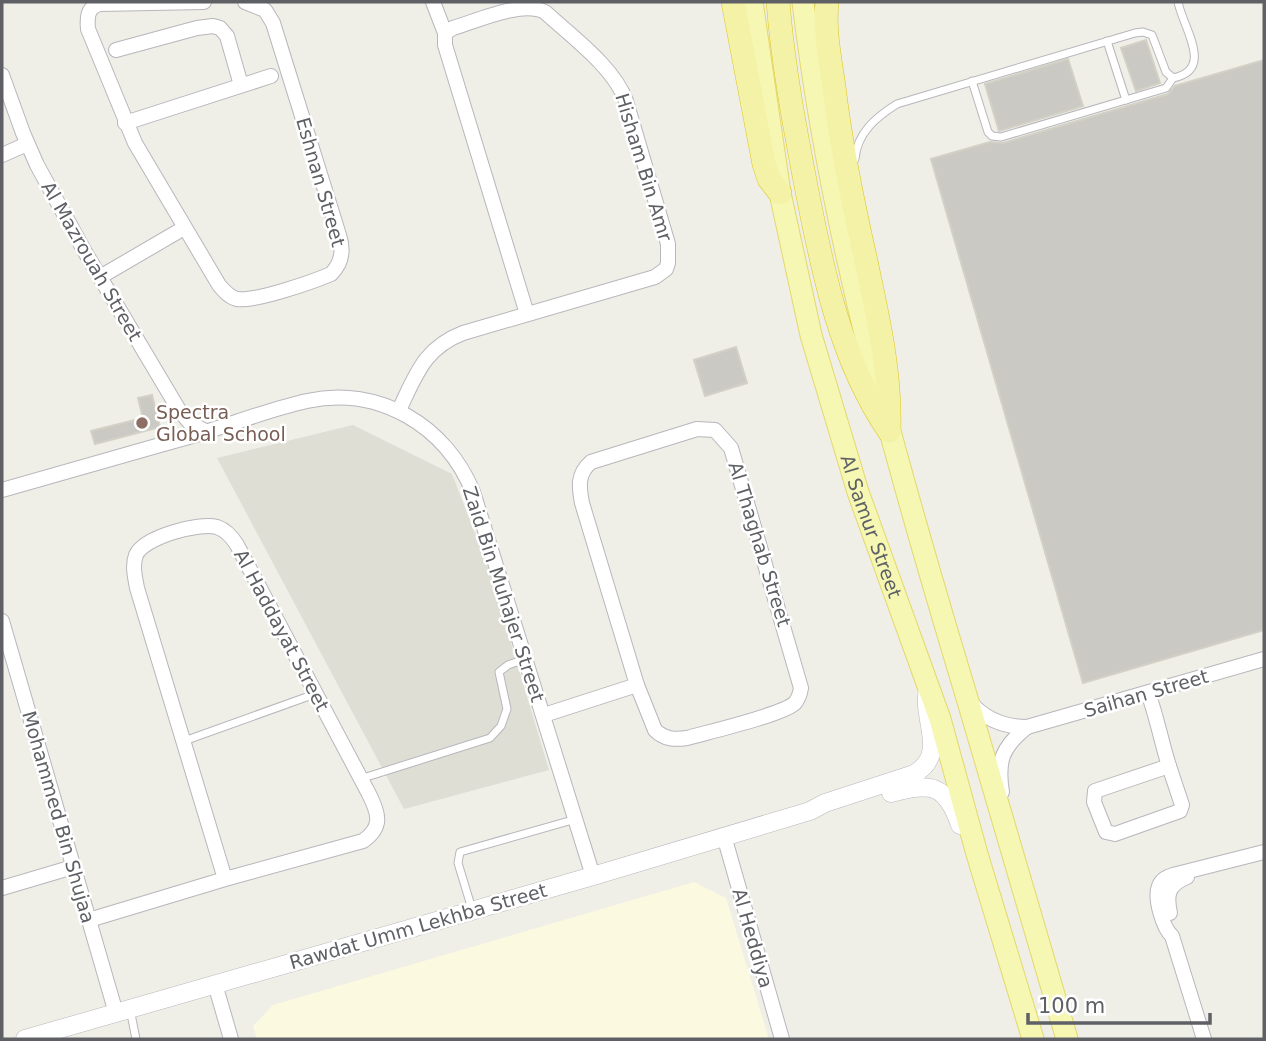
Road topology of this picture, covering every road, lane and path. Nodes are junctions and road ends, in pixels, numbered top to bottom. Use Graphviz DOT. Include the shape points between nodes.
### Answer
graph roads {
  1 [pos="190,2"];
  2 [pos="204,2"];
  3 [pos="245,2"];
  4 [pos="433,2"];
  5 [pos="733,2"];
  6 [pos="752,2"];
  7 [pos="778,2"];
  8 [pos="803,2"];
  9 [pos="827,2"];
  10 [pos="1178,2"];
  11 [pos="197,28"];
  12 [pos="445,33"];
  13 [pos="1107,41"];
  14 [pos="116,50"];
  15 [pos="2,75"];
  16 [pos="271,76"];
  17 [pos="1173,78"];
  18 [pos="972,81"];
  19 [pos="241,85"];
  20 [pos="1126,100"];
  21 [pos="125,123"];
  22 [pos="27,144"];
  23 [pos="2,155"];
  24 [pos="780,193"];
  25 [pos="852,198"];
  26 [pos="184,228"];
  27 [pos="100,277"];
  28 [pos="527,314"];
  29 [pos="399,410"];
  30 [pos="889,431"];
  31 [pos="207,432"];
  32 [pos="2,490"];
  33 [pos="2,621"];
  34 [pos="524,659"];
  35 [pos="1264,659"];
  36 [pos="636,685"];
  37 [pos="929,686"];
  38 [pos="315,694"];
  39 [pos="1144,694"];
  40 [pos="967,700"];
  41 [pos="544,715"];
  42 [pos="1027,727"];
  43 [pos="184,741"];
  44 [pos="1169,766"];
  45 [pos="360,779"];
  46 [pos="810,811"];
  47 [pos="577,819"];
  48 [pos="724,836"];
  49 [pos="1264,852"];
  50 [pos="976,854"];
  51 [pos="1016,866"];
  52 [pos="74,867"];
  53 [pos="593,876"];
  54 [pos="225,879"];
  55 [pos="2,888"];
  56 [pos="472,910"];
  57 [pos="89,920"];
  58 [pos="215,984"];
  59 [pos="123,1011"];
  60 [pos="25,1039"];
  61 [pos="136,1039"];
  62 [pos="231,1039"];
  63 [pos="782,1039"];
  64 [pos="1033,1039"];
  65 [pos="1066,1039"];
  66 [pos="1203,1039"];
  1 -- 2 [label="street, Eshnan Street"];
  1 -- 11 [label="street"];
  1 -- 21 [label="street, Eshnan Street" via="106,3 90,8 89,34"];
  3 -- 26 [label="street, Eshnan Street" via="265,10 273,23 340,235 341,260 323,277 259,297 237,299 219,285"];
  4 -- 12 [label="street"];
  5 -- 24 [label="highway" via="764,164"];
  6 -- 24 [label="main road, Al Samur Street"];
  7 -- 30 [label="highway" via="794,125 821,260 853,365"];
  8 -- 30 [label="main road, Al Samur Street" via="833,198"];
  9 -- 25 [label="highway" via="825,22"];
  10 -- 17 [label="lane" via="1194,66 1191,72"];
  11 -- 14 [label="street"];
  11 -- 19 [label="street" via="213,26 225,32"];
  12 -- 28 [label="street"];
  12 -- 28 [label="street, Hisham Bin Amr" via="520,8 545,12 622,91 666,231 668,263 655,277"];
  13 -- 17 [label="lane" via="1135,33 1152,35 1166,72"];
  13 -- 18 [label="lane"];
  13 -- 20 [label="lane"];
  15 -- 22 [label="street, Al Mazrouah Street"];
  16 -- 19 [label="street"];
  17 -- 20 [label="lane" via="1166,88"];
  18 -- 20 [label="lane" via="992,136"];
  18 -- 25 [label="lane" via="897,104 866,129 855,150"];
  19 -- 21 [label="street"];
  21 -- 26 [label="street, Eshnan Street"];
  22 -- 23 [label="street"];
  22 -- 27 [label="street, Al Mazrouah Street"];
  24 -- 37 [label="main road, Al Samur Street" via="811,335 858,492"];
  25 -- 30 [label="highway" via="885,351"];
  26 -- 27 [label="street"];
  27 -- 31 [label="street, Al Mazrouah Street" via="179,410"];
  28 -- 29 [label="street, Hisham Bin Amr" via="441,343 426,358"];
  29 -- 31 [label="street, Zaid Bin Muhajer Street" via="357,399 328,398"];
  29 -- 34 [label="street, Zaid Bin Muhajer Street" via="434,433 468,479"];
  30 -- 40 [label="main road, Al Samur Street"];
  31 -- 32 [label="street, Zaid Bin Muhajer Street"];
  33 -- 52 [label="street, Mohammed Bin Shujaa"];
  34 -- 41 [label="street, Zaid Bin Muhajer Street"];
  34 -- 45 [label="lane" via="499,672 508,709 490,738"];
  35 -- 39 [label="street, Saihan Street"];
  36 -- 36 [label="street, Al Thaghab Street" via="655,730 673,739 780,710 800,695 801,681 731,448 715,430 697,429 598,459 581,475 582,503"];
  36 -- 41 [label="street"];
  37 -- 46 [label="street, Rawdat Umm Lekhba Street" via="926,706 933,746 926,766"];
  37 -- 50 [label="main road, Al Samur Street"];
  38 -- 43 [label="lane"];
  38 -- 43 [label="street, Al Haddayat Street" via="232,536 210,526 155,539 136,555 135,577"];
  38 -- 45 [label="street, Al Haddayat Street"];
  39 -- 42 [label="street, Saihan Street"];
  39 -- 44 [label="street" via="1150,722 1158,731"];
  40 -- 42 [label="street, Saihan Street" via="1002,725"];
  40 -- 51 [label="main road, Al Samur Street"];
  41 -- 47 [label="street, Zaid Bin Muhajer Street"];
  42 -- 51 [label="street" via="1007,746 1000,769"];
  43 -- 54 [label="street, Al Haddayat Street"];
  44 -- 44 [label="street" via="1180,811 1115,834 1107,832 1094,802 1095,791"];
  45 -- 54 [label="street, Al Haddayat Street" via="378,815 376,830 369,837"];
  46 -- 48 [label="street, Rawdat Umm Lekhba Street"];
  46 -- 50 [label="street, Rawdat Umm Lekhba Street" via="927,786 950,800 965,841"];
  47 -- 53 [label="street, Zaid Bin Muhajer Street"];
  47 -- 56 [label="lane" via="460,852 458,863"];
  48 -- 53 [label="street, Rawdat Umm Lekhba Street"];
  48 -- 63 [label="street, Al Heddiya"];
  49 -- 66 [label="street" via="1173,875 1159,885 1167,932"];
  50 -- 64 [label="main road, Al Samur Street"];
  51 -- 65 [label="main road, Al Samur Street"];
  52 -- 55 [label="street"];
  52 -- 57 [label="street, Mohammed Bin Shujaa"];
  53 -- 56 [label="street, Rawdat Umm Lekhba Street"];
  54 -- 57 [label="street, Al Haddayat Street"];
  56 -- 58 [label="street, Rawdat Umm Lekhba Street"];
  57 -- 59 [label="street, Mohammed Bin Shujaa"];
  58 -- 59 [label="street, Rawdat Umm Lekhba Street"];
  58 -- 62 [label="street"];
  59 -- 60 [label="street, Rawdat Umm Lekhba Street"];
  59 -- 61 [label="lane"];
}
